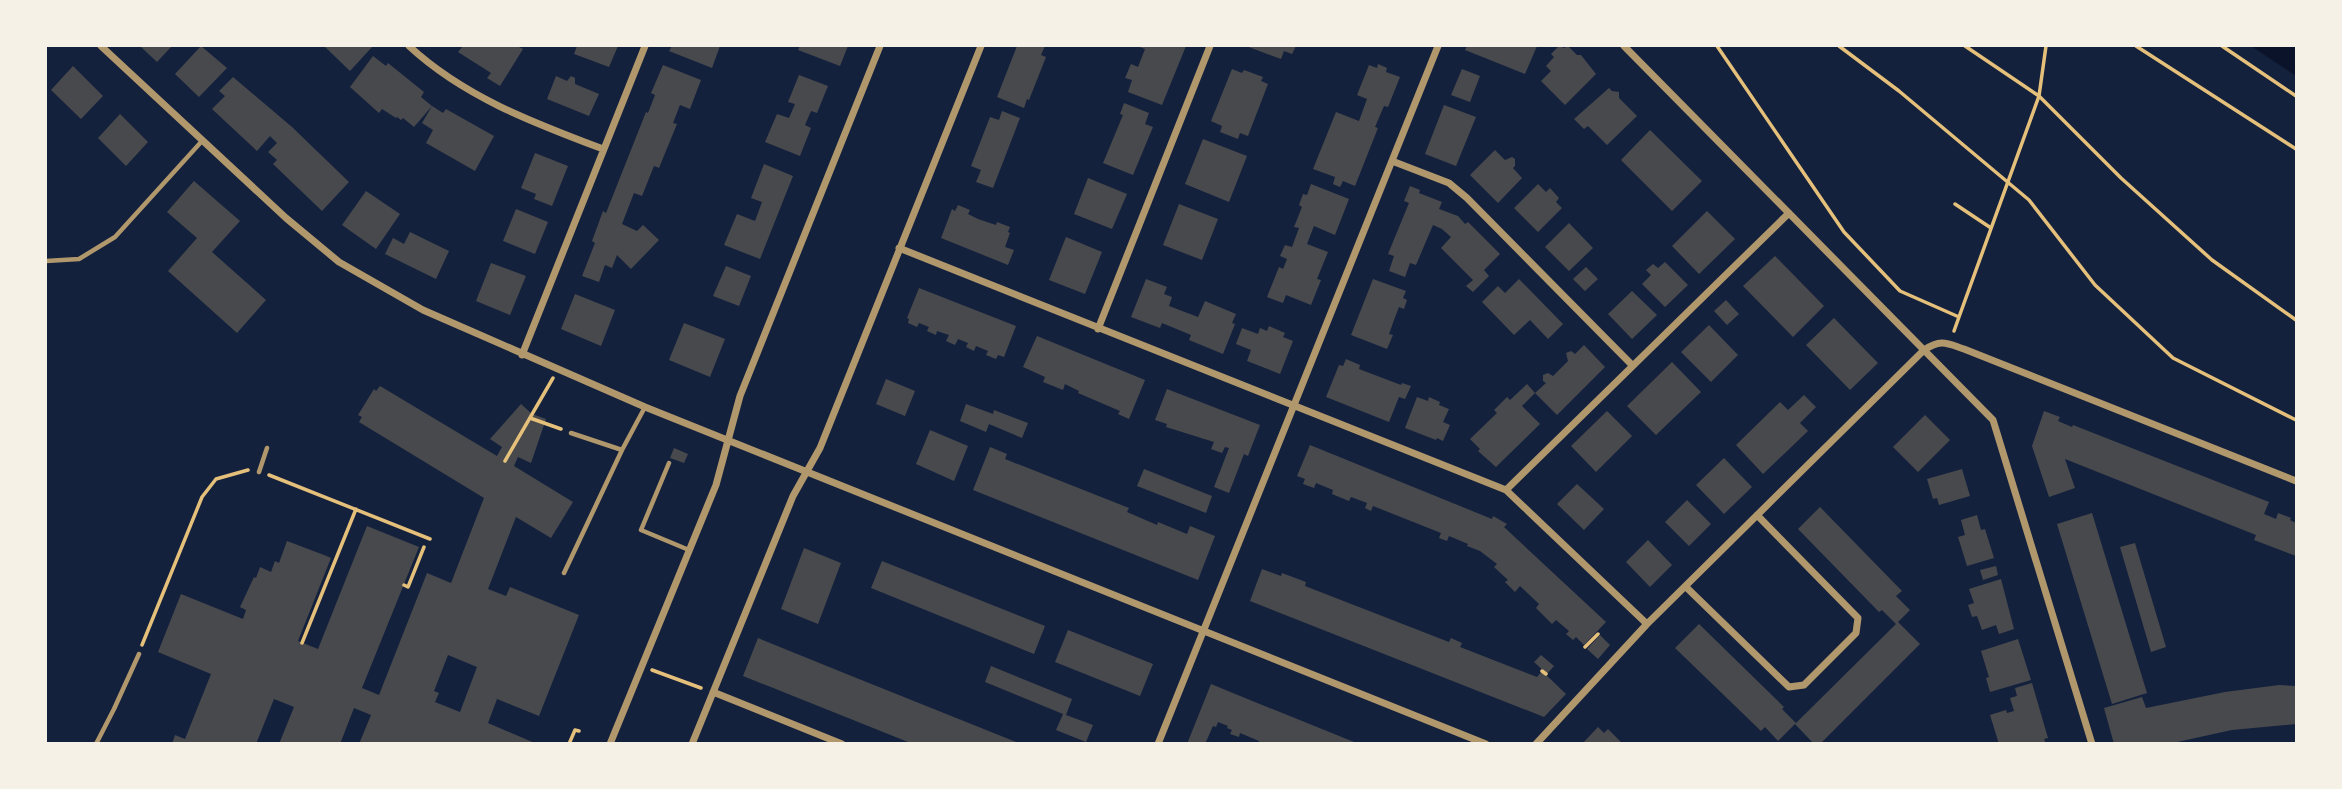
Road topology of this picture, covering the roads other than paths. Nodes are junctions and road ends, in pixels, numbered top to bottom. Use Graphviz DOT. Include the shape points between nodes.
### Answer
graph roads {
  1 [pos="101,46"];
  2 [pos="409,46"];
  3 [pos="645,46"];
  4 [pos="880,46"];
  5 [pos="981,46"];
  6 [pos="1210,46"];
  7 [pos="1438,46"];
  8 [pos="1624,46"];
  9 [pos="203,140"];
  10 [pos="603,149"];
  11 [pos="1392,161"];
  12 [pos="1789,213"];
  13 [pos="899,248"];
  14 [pos="46,261"];
  15 [pos="1098,329"];
  16 [pos="1924,350"];
  17 [pos="523,355"];
  18 [pos="1632,365"];
  19 [pos="1293,406"];
  20 [pos="645,407"];
  21 [pos="571,433"];
  22 [pos="729,440"];
  23 [pos="267,448"];
  24 [pos="622,450"];
  25 [pos="669,463"];
  26 [pos="808,471"];
  27 [pos="259,472"];
  28 [pos="2297,481"];
  29 [pos="1506,490"];
  30 [pos="1757,515"];
  31 [pos="689,550"];
  32 [pos="564,573"];
  33 [pos="1686,587"];
  34 [pos="1647,624"];
  35 [pos="1204,630"];
  36 [pos="139,654"];
  37 [pos="713,692"];
  38 [pos="96,744"];
  39 [pos="610,744"];
  40 [pos="692,744"];
  41 [pos="842,744"];
  42 [pos="1158,744"];
  43 [pos="1486,744"];
  44 [pos="1536,744"];
  45 [pos="2092,744"];
  1 -- 9 [label="street"];
  2 -- 10 [label="street" via="512,114"];
  3 -- 10 [label="street"];
  4 -- 22 [label="street" via="740,396"];
  5 -- 13 [label="street"];
  6 -- 15 [label="street"];
  7 -- 11 [label="street"];
  8 -- 12 [label="street"];
  9 -- 14 [label="lane" via="115,237 79,259"];
  9 -- 17 [label="street" via="339,262 423,310"];
  10 -- 17 [label="street"];
  11 -- 18 [label="street" via="1449,183 1467,198"];
  11 -- 19 [label="street"];
  12 -- 16 [label="street"];
  12 -- 18 [label="street"];
  13 -- 15 [label="street"];
  13 -- 26 [label="street"];
  15 -- 19 [label="street"];
  16 -- 28 [label="street" via="1941,342 1950,344"];
  16 -- 30 [label="street"];
  16 -- 45 [label="street" via="1993,420"];
  17 -- 20 [label="street"];
  18 -- 29 [label="street"];
  19 -- 29 [label="street"];
  19 -- 35 [label="street"];
  20 -- 22 [label="street"];
  20 -- 24 [label="lane"];
  21 -- 24 [label="lane"];
  22 -- 26 [label="street"];
  22 -- 31 [label="street"];
  23 -- 27 [label="lane"];
  24 -- 32 [label="lane"];
  25 -- 31 [label="lane" via="641,530"];
  26 -- 35 [label="street"];
  26 -- 37 [label="street" via="793,496"];
  29 -- 34 [label="street"];
  30 -- 33 [label="street"];
  30 -- 33 [label="street" via="1858,618 1856,633 1804,685 1789,687"];
  31 -- 39 [label="street"];
  33 -- 34 [label="street"];
  34 -- 44 [label="street"];
  35 -- 42 [label="street"];
  35 -- 43 [label="street"];
  36 -- 38 [label="lane"];
  37 -- 40 [label="street"];
  37 -- 41 [label="street"];
}
